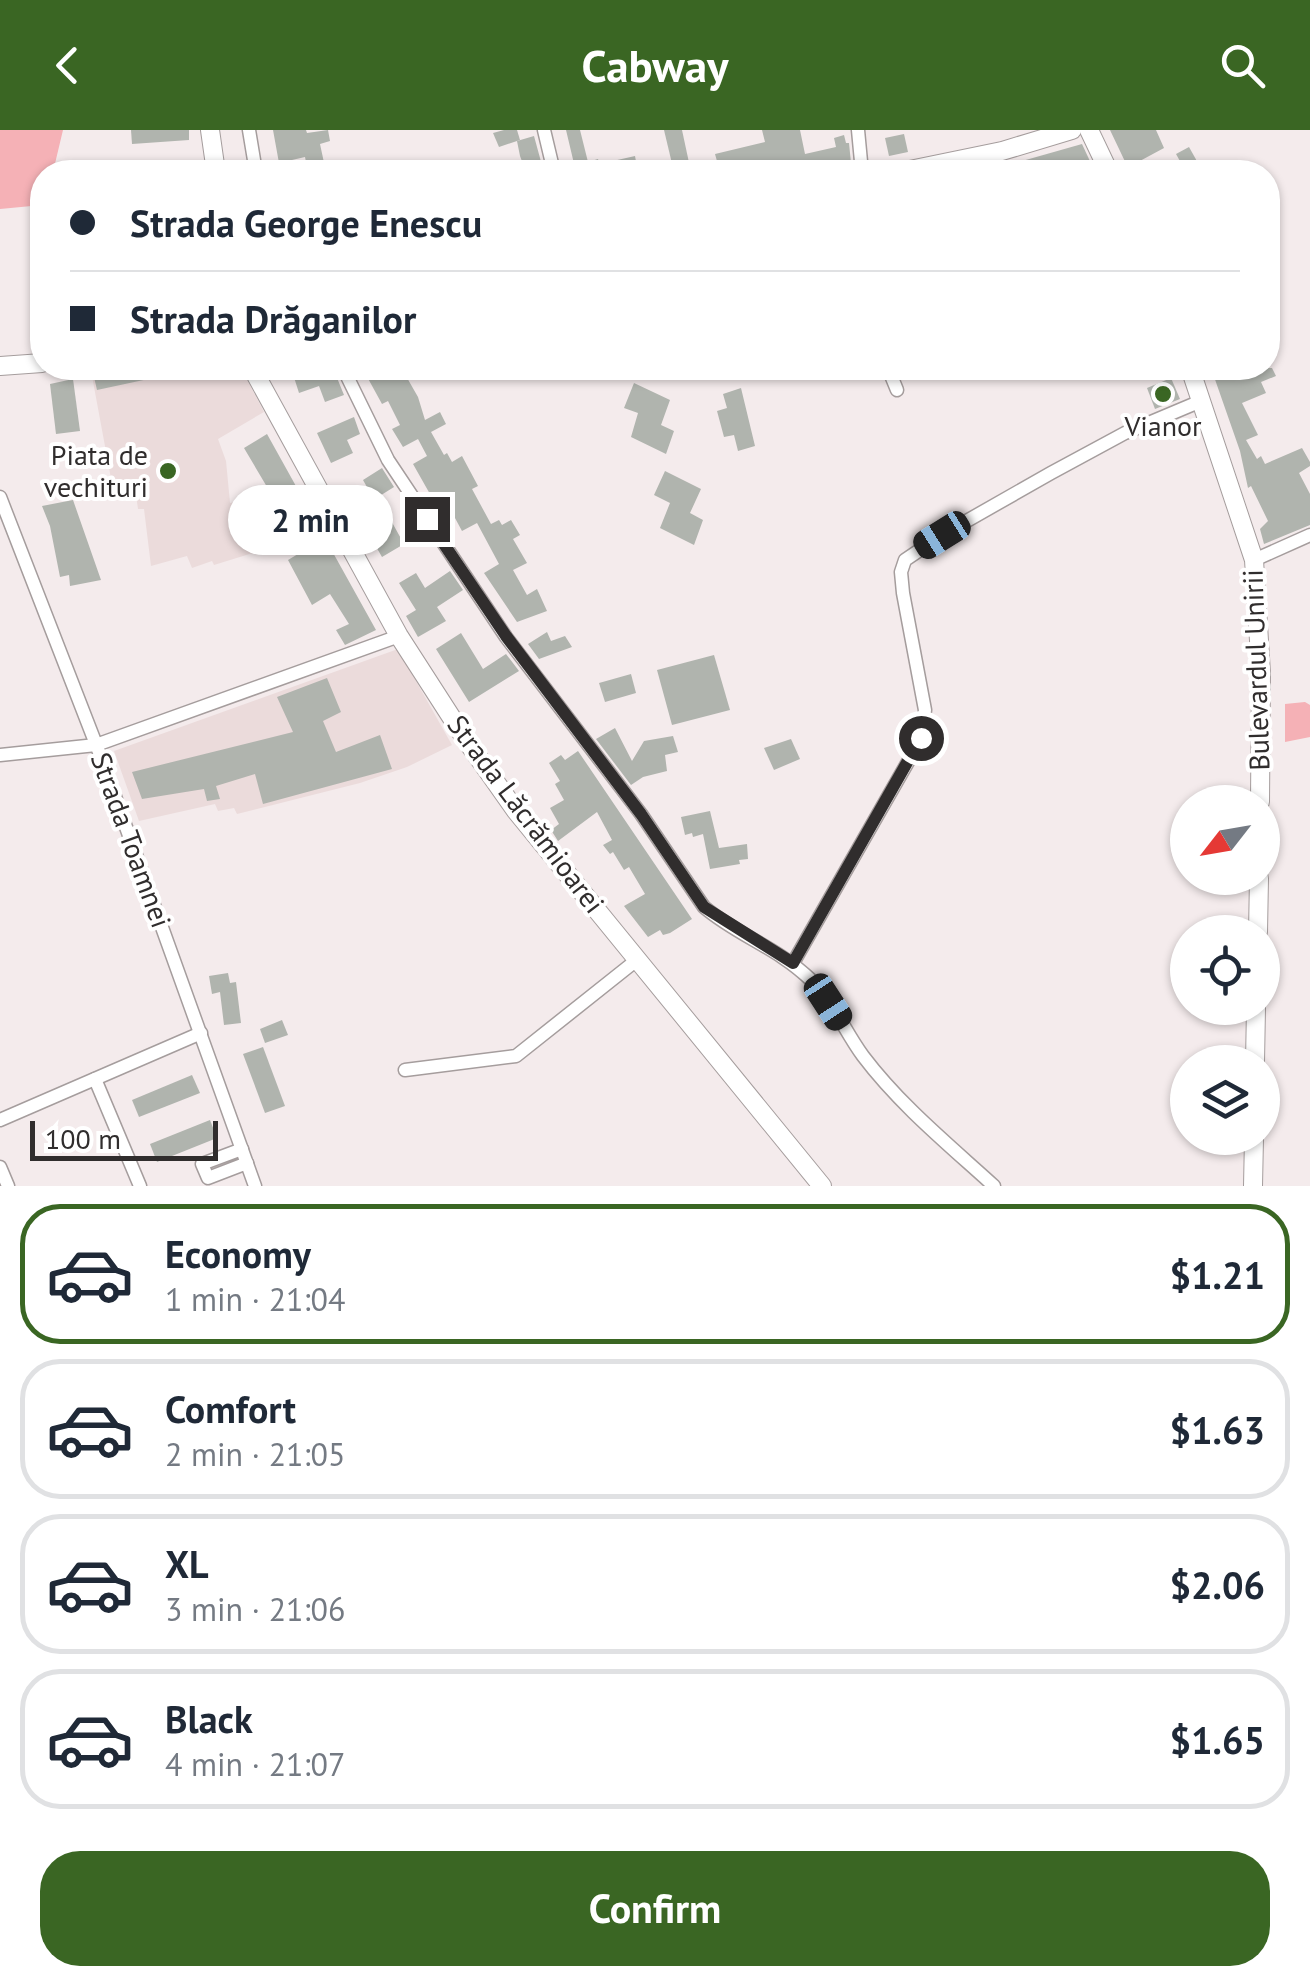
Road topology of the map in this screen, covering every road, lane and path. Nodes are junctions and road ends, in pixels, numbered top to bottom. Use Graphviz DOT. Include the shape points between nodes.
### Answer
graph roads {
  1 [pos="210,130"];
  2 [pos="250,130"];
  3 [pos="544,130"];
  4 [pos="858,130"];
  5 [pos="1072,130"];
  6 [pos="1089,130"];
  7 [pos="1043,135"];
  8 [pos="214,160"];
  9 [pos="254,160"];
  10 [pos="551,160"];
  11 [pos="861,160"];
  12 [pos="946,160"];
  13 [pos="1103,160"];
  14 [pos="30,364"];
  15 [pos="0,366"];
  16 [pos="259,380"];
  17 [pos="268,380"];
  18 [pos="349,380"];
  19 [pos="893,380"];
  20 [pos="1194,380"];
  21 [pos="897,390"];
  22 [pos="1201,401"];
  23 [pos="276,412"];
  24 [pos="0,497"];
  25 [pos="1310,535"];
  26 [pos="1254,560"];
  27 [pos="399,636"];
  28 [pos="96,745"];
  29 [pos="0,756"];
  30 [pos="1260,785"];
  31 [pos="638,959"];
  32 [pos="793,963"];
  33 [pos="201,1034"];
  34 [pos="406,1070"];
  35 [pos="95,1079"];
  36 [pos="0,1120"];
  37 [pos="1254,1155"];
  38 [pos="0,1167"];
  39 [pos="8,1186"];
  40 [pos="140,1186"];
  41 [pos="255,1186"];
  42 [pos="822,1186"];
  43 [pos="994,1186"];
  44 [pos="1254,1186"];
  1 -- 8 [label="main road"];
  2 -- 9 [label="street"];
  3 -- 10 [label="street"];
  4 -- 11 [label="street"];
  5 -- 7 [label="main road"];
  6 -- 13 [label="main road"];
  7 -- 12 [label="main road"];
  14 -- 15 [label="main road"];
  16 -- 23 [label="main road, Strada Lăcrămioarei"];
  17 -- 23 [label="main road, Strada Lăcrămioarei"];
  18 -- 32 [label="street" via="388,460 506,636 704,907"];
  19 -- 21 [label="street"];
  20 -- 22 [label="main road, Bulevardul Unirii"];
  22 -- 26 [label="main road, Bulevardul Unirii"];
  22 -- 32 [label="street" via="1125,433 905,560 901,572 925,710 921,738"];
  23 -- 27 [label="main road, Strada Lăcrămioarei"];
  24 -- 28 [label="street, Strada Toamnei"];
  25 -- 26 [label="street"];
  26 -- 30 [label="main road, Bulevardul Unirii"];
  27 -- 28 [label="street"];
  27 -- 31 [label="main road, Strada Lăcrămioarei" via="516,811"];
  28 -- 29 [label="street"];
  28 -- 33 [label="street, Strada Toamnei"];
  31 -- 34 [label="street" via="516,1056"];
  31 -- 42 [label="main road, Strada Lăcrămioarei"];
  32 -- 43 [label="street" via="888,1087"];
  33 -- 35 [label="street"];
  33 -- 41 [label="street, Strada Toamnei"];
  35 -- 36 [label="street"];
  35 -- 40 [label="street"];
  37 -- 44 [label="main road"];
  38 -- 39 [label="street"];
}
